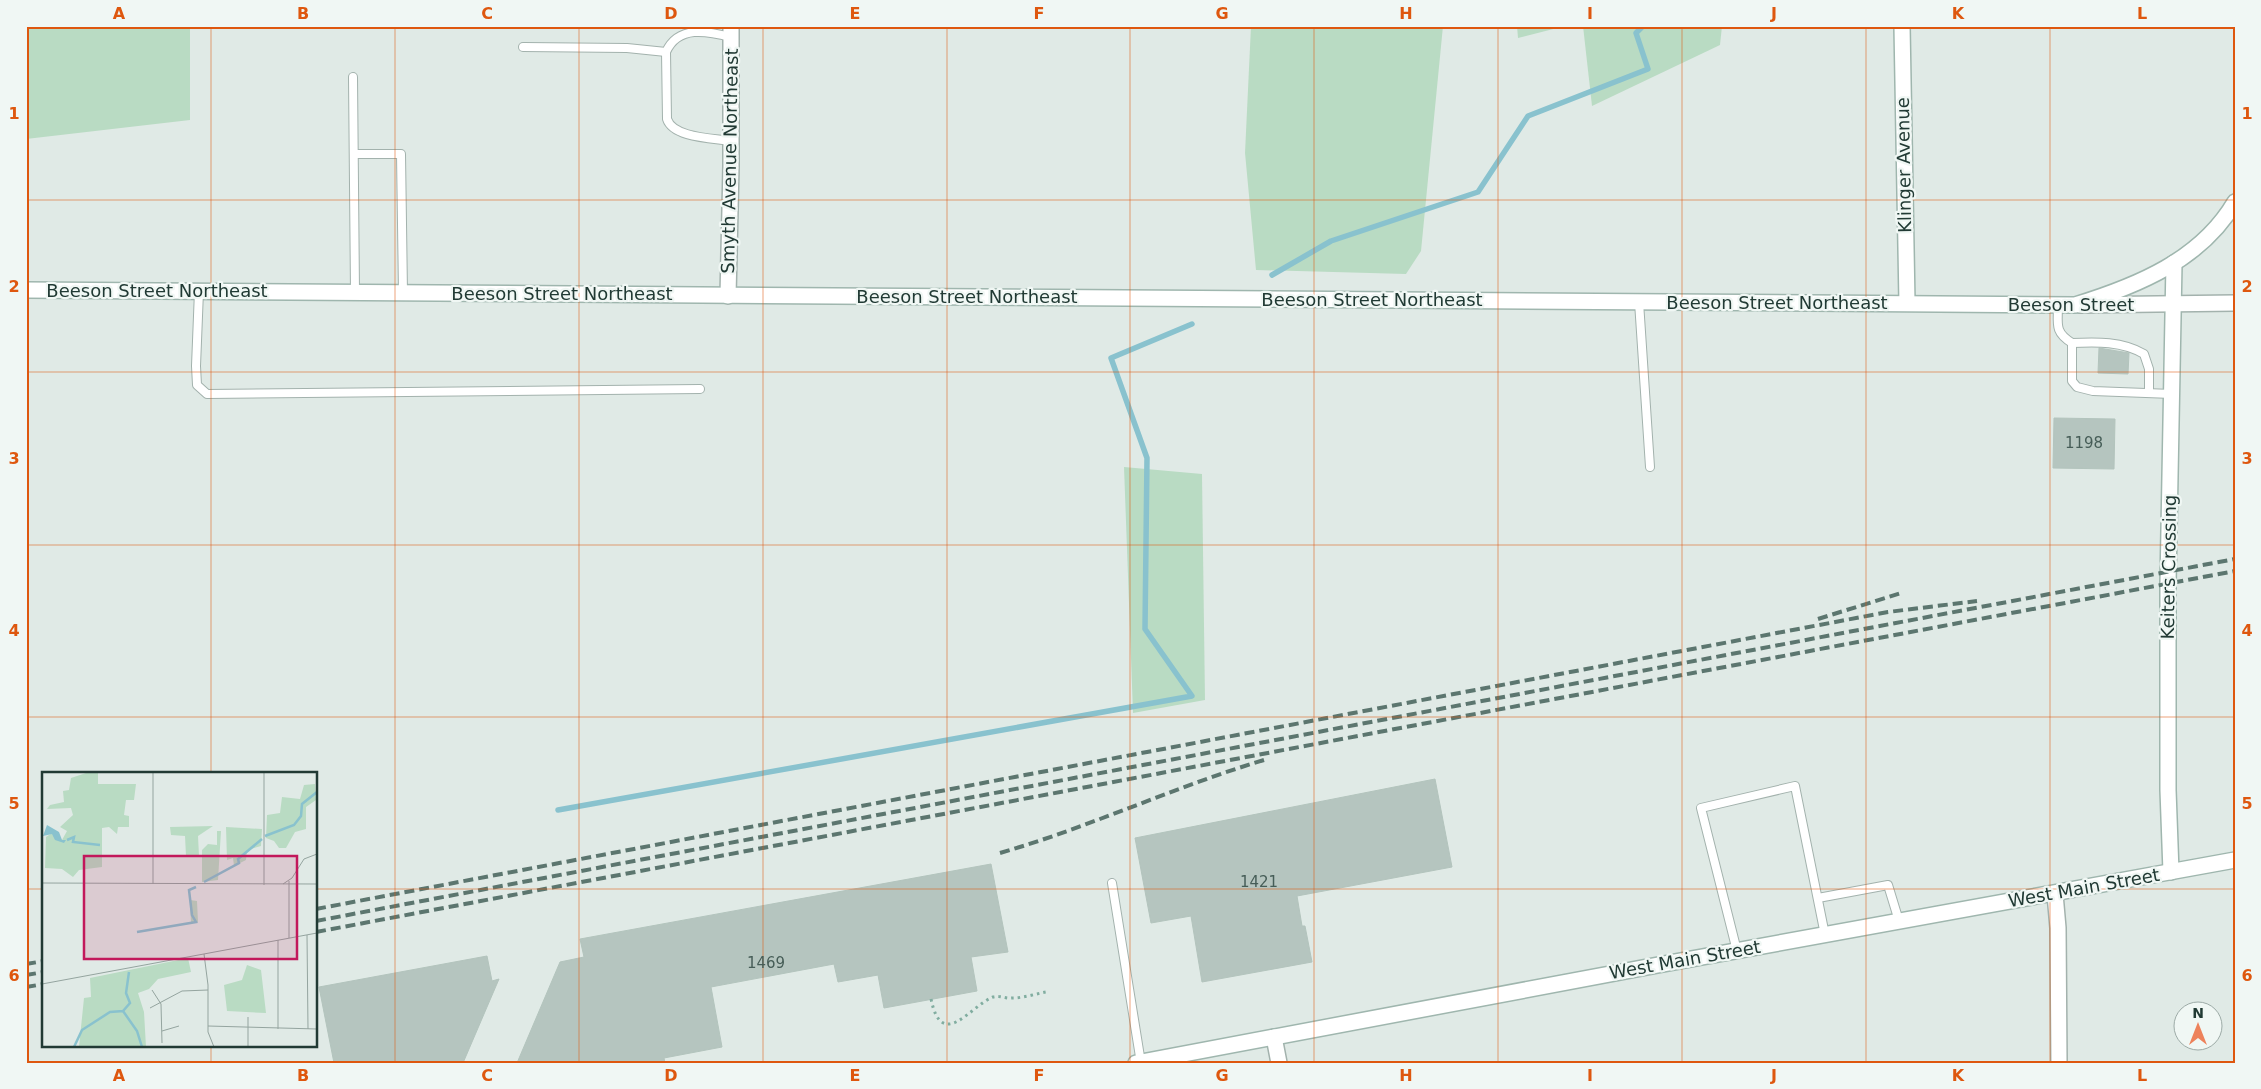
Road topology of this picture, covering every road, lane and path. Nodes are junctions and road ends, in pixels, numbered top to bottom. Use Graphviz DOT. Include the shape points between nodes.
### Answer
graph roads {
  1 [pos="1902,26"];
  2 [pos="731,32"];
  3 [pos="524,47"];
  4 [pos="666,52"];
  5 [pos="353,77"];
  6 [pos="731,141"];
  7 [pos="354,154"];
  8 [pos="2235,202"];
  9 [pos="2174,263"];
  10 [pos="26,290"];
  11 [pos="199,292"];
  12 [pos="355,292"];
  13 [pos="403,293"];
  14 [pos="728,296"];
  15 [pos="1639,302"];
  16 [pos="1907,303"];
  17 [pos="2235,303"];
  18 [pos="2175,304"];
  19 [pos="2058,305"];
  20 [pos="2075,305"];
  21 [pos="2072,343"];
  22 [pos="700,389"];
  23 [pos="2149,393"];
  24 [pos="2172,394"];
  25 [pos="1650,467"];
  26 [pos="2235,860"];
  27 [pos="2171,872"];
  28 [pos="1112,883"];
  29 [pos="2055,894"];
  30 [pos="1818,898"];
  31 [pos="1899,922"];
  32 [pos="1825,935"];
  33 [pos="1737,951"];
  34 [pos="1046,992"];
  35 [pos="931,999"];
  36 [pos="1274,1037"];
  37 [pos="1139,1062"];
  38 [pos="1279,1063"];
  39 [pos="2059,1063"];
  1 -- 16 [label="street, Klinger Avenue"];
  2 -- 4 [label="lane" via="678,35"];
  2 -- 6 [label="street, Smyth Avenue Northeast"];
  3 -- 4 [label="lane" via="627,48"];
  4 -- 6 [label="lane" via="669,125 678,132"];
  5 -- 7 [label="lane"];
  6 -- 14 [label="street, Smyth Avenue Northeast"];
  7 -- 12 [label="lane"];
  7 -- 13 [label="lane" via="401,154"];
  8 -- 9 [label="street" via="2210,236"];
  9 -- 18 [label="street, Keiters Crossing"];
  9 -- 20 [label="street" via="2132,286"];
  10 -- 11 [label="street, Beeson Street Northeast"];
  11 -- 12 [label="street, Beeson Street Northeast"];
  11 -- 22 [label="lane" via="197,385 207,394"];
  12 -- 13 [label="street, Beeson Street Northeast"];
  13 -- 14 [label="street, Beeson Street Northeast"];
  14 -- 15 [label="street, Beeson Street Northeast"];
  15 -- 16 [label="street, Beeson Street Northeast"];
  15 -- 25 [label="lane"];
  16 -- 19 [label="street, Beeson Street"];
  17 -- 18 [label="street, Beeson Street"];
  18 -- 20 [label="street, Beeson Street"];
  18 -- 24 [label="street, Keiters Crossing"];
  19 -- 20 [label="street, Beeson Street"];
  19 -- 21 [label="lane" via="2058,329"];
  21 -- 23 [label="lane" via="2106,342 2133,347 2144,354 2149,370"];
  21 -- 23 [label="lane" via="2072,382 2077,387 2093,392"];
  23 -- 24 [label="lane"];
  24 -- 27 [label="street, Keiters Crossing" via="2168,584"];
  26 -- 27 [label="street, West Main Street"];
  27 -- 29 [label="street, West Main Street"];
  28 -- 37 [label="lane"];
  29 -- 31 [label="street, West Main Street"];
  29 -- 39 [label="street"];
  30 -- 31 [label="lane" via="1888,885"];
  30 -- 32 [label="lane"];
  30 -- 33 [label="lane" via="1795,786 1701,808"];
  31 -- 32 [label="street, West Main Street"];
  32 -- 33 [label="street, West Main Street"];
  33 -- 36 [label="street, West Main Street"];
  34 -- 35 [label="path" via="1014,998 994,997 951,1024 935,1015"];
  36 -- 37 [label="street, West Main Street"];
  36 -- 38 [label="street"];
}
